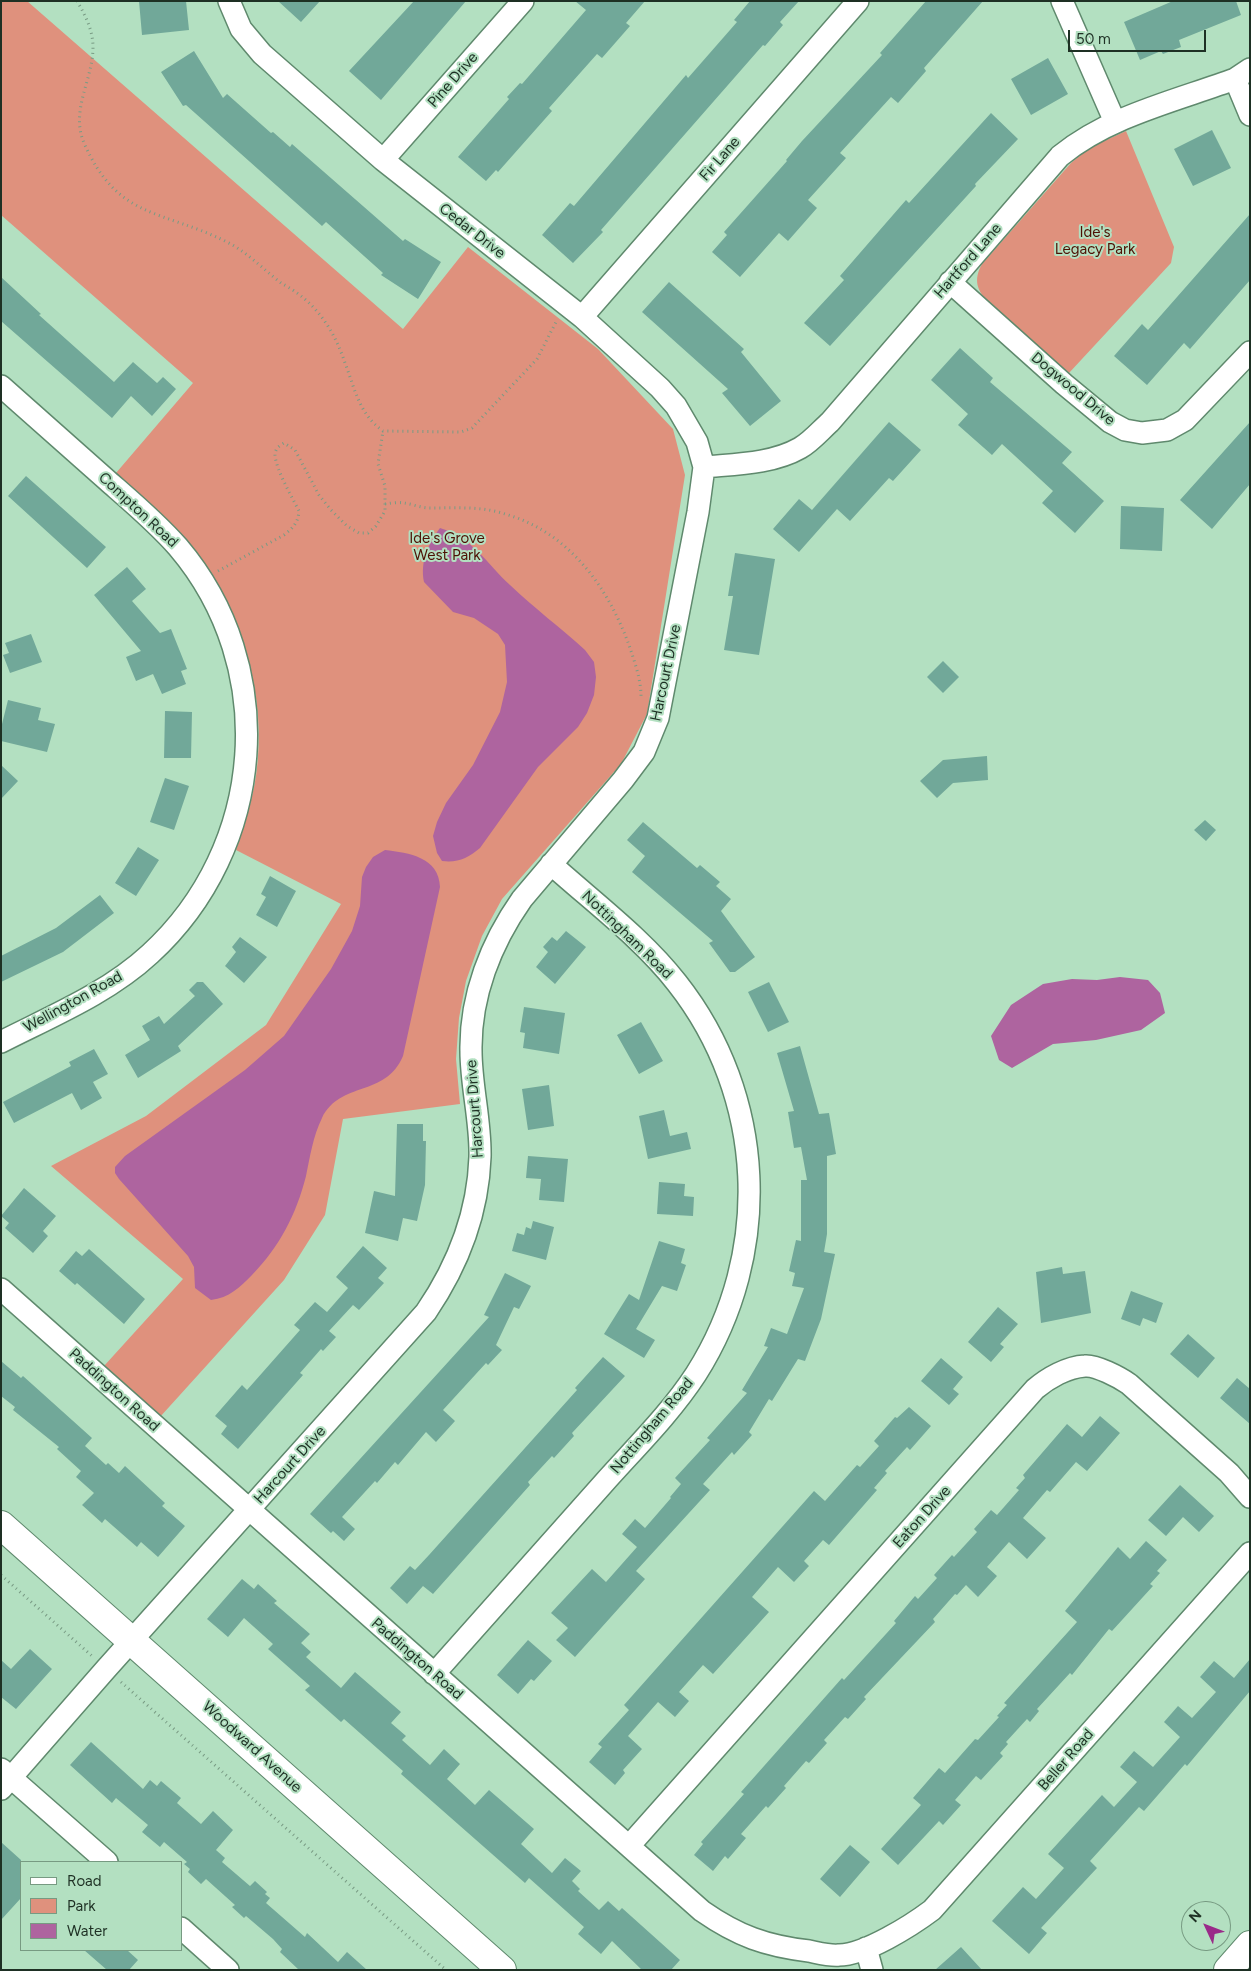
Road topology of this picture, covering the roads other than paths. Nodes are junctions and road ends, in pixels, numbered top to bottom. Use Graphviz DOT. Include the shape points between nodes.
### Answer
graph roads {
  1 [pos="229,1"];
  2 [pos="523,1"];
  3 [pos="858,1"];
  4 [pos="1062,1"];
  5 [pos="1242,74"];
  6 [pos="1250,115"];
  7 [pos="1115,122"];
  8 [pos="383,160"];
  9 [pos="950,282"];
  10 [pos="575,311"];
  11 [pos="1250,352"];
  12 [pos="1,386"];
  13 [pos="704,467"];
  14 [pos="246,750"];
  15 [pos="551,864"];
  16 [pos="1,1042"];
  17 [pos="1,1289"];
  18 [pos="1250,1497"];
  19 [pos="249,1510"];
  20 [pos="1,1525"];
  21 [pos="1250,1553"];
  22 [pos="133,1641"];
  23 [pos="434,1674"];
  24 [pos="5,1779"];
  25 [pos="629,1846"];
  26 [pos="106,1861"];
  27 [pos="182,1929"];
  28 [pos="1250,1946"];
  29 [pos="866,1948"];
  30 [pos="228,1970"];
  31 [pos="502,1970"];
  32 [pos="872,1970"];
  33 [pos="1228,1970"];
  1 -- 8 [label="street, Cedar Drive" via="241,29 262,54"];
  2 -- 8 [label="street, Pine Drive"];
  3 -- 10 [label="street, Fir Lane"];
  4 -- 7 [label="street"];
  5 -- 6 [label="street"];
  5 -- 7 [label="street, Hartford Lane"];
  7 -- 9 [label="street, Hartford Lane" via="1077,142 1060,156"];
  8 -- 10 [label="street, Cedar Drive"];
  9 -- 11 [label="street, Dogwood Drive" via="1064,384 1110,422 1125,430 1142,433 1167,430 1185,420"];
  9 -- 13 [label="street, Hartford Lane" via="830,422 800,448 774,458"];
  10 -- 13 [label="street, Cedar Drive" via="676,406 697,442"];
  12 -- 14 [label="street, Compton Road" via="148,517 178,547 203,581 224,622 237,661 248,729"];
  13 -- 15 [label="street, Harcourt Drive" via="658,718 644,752"];
  14 -- 16 [label="street, Wellington Road" via="244,778 231,833 207,884 176,928 150,955 120,978"];
  15 -- 19 [label="street, Harcourt Drive" via="509,917 491,953 478,995 471,1050 480,1157 474,1210 452,1271 426,1312"];
  15 -- 23 [label="street, Nottingham Road" via="653,956 677,982 714,1040 741,1115 750,1177 748,1224 741,1266 727,1311 709,1351 682,1394"];
  17 -- 19 [label="street, Paddington Road"];
  18 -- 25 [label="street, Eaton Drive" via="1229,1473 1116,1375 1086,1365 1047,1379"];
  19 -- 22 [label="street, Harcourt Drive"];
  19 -- 23 [label="street, Paddington Road"];
  20 -- 22 [label="main road, Woodward Avenue"];
  21 -- 29 [label="street, Beller Road" via="945,1897 915,1923"];
  22 -- 24 [label="street, Harcourt Drive"];
  22 -- 31 [label="main road, Woodward Avenue"];
  23 -- 25 [label="street, Paddington Road"];
  24 -- 26 [label="street"];
  25 -- 29 [label="street, Paddington Road" via="702,1911 741,1936 779,1947 840,1956"];
  27 -- 30 [label="street"];
  28 -- 33 [label="main road"];
  29 -- 32 [label="street"];
}
